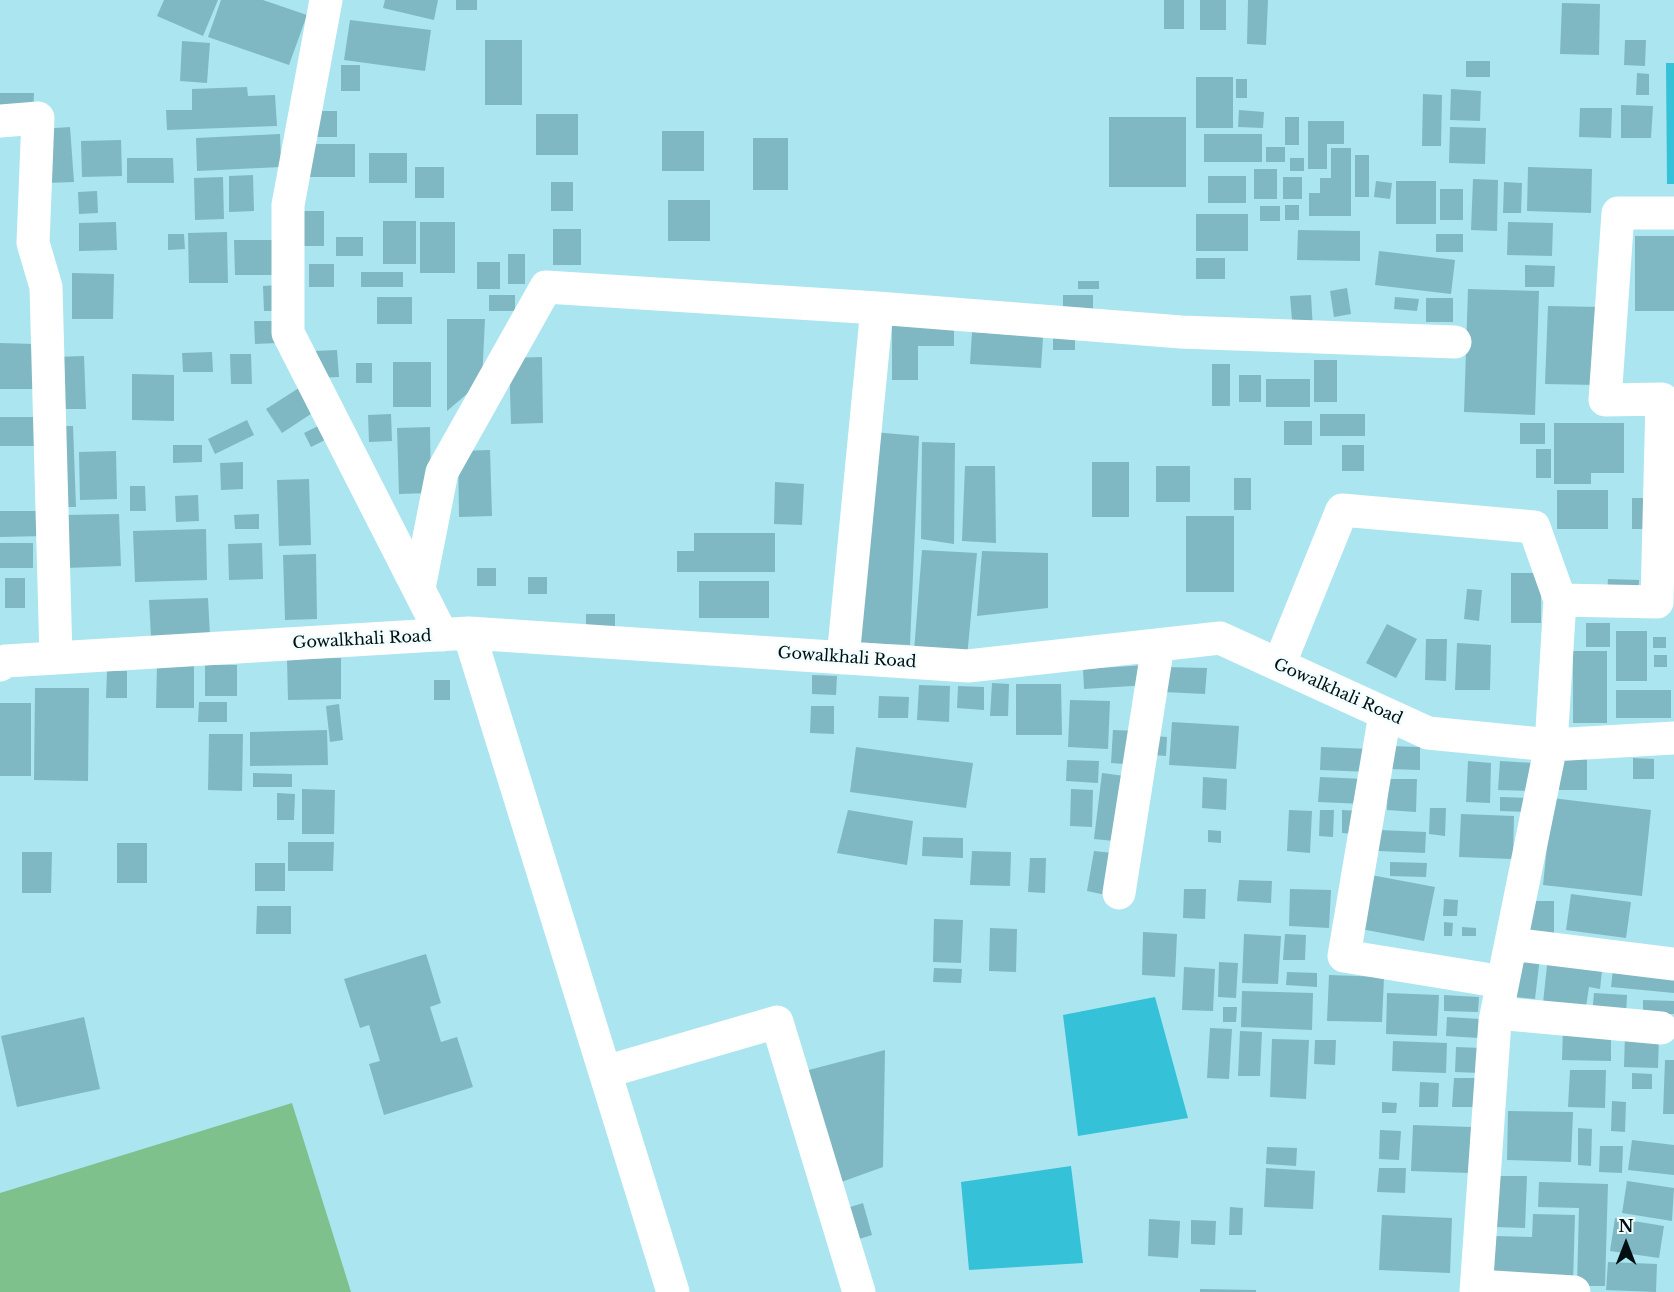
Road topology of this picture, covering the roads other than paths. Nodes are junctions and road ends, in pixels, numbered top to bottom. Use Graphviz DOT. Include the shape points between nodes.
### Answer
graph roads {
  1 [pos="326,0"];
  2 [pos="0,121"];
  3 [pos="1674,213"];
  4 [pos="877,308"];
  5 [pos="1455,342"];
  6 [pos="419,588"];
  7 [pos="1560,600"];
  8 [pos="456,634"];
  9 [pos="1158,645"];
  10 [pos="56,658"];
  11 [pos="843,658"];
  12 [pos="0,665"];
  13 [pos="1279,665"];
  14 [pos="1385,714"];
  15 [pos="1674,738"];
  16 [pos="1551,746"];
  17 [pos="1119,893"];
  18 [pos="1511,944"];
  19 [pos="1674,964"];
  20 [pos="1500,997"];
  21 [pos="1661,1028"];
  22 [pos="605,1072"];
  23 [pos="1477,1289"];
  24 [pos="672,1292"];
  25 [pos="859,1292"];
  26 [pos="1574,1292"];
  1 -- 6 [label="street" via="288,205 288,333"];
  2 -- 10 [label="street" via="38,118 33,243 46,287"];
  3 -- 7 [label="street" via="1618,213 1605,400 1662,399 1657,602"];
  4 -- 5 [label="street" via="1181,333"];
  4 -- 6 [label="street" via="546,287 442,472"];
  4 -- 11 [label="street"];
  6 -- 8 [label="street"];
  7 -- 13 [label="street" via="1534,527 1342,510"];
  7 -- 16 [label="street"];
  8 -- 10 [label="street, Gowalkhali Road"];
  8 -- 11 [label="street, Gowalkhali Road"];
  8 -- 22 [label="street"];
  9 -- 11 [label="street, Gowalkhali Road" via="968,666"];
  9 -- 13 [label="street, Gowalkhali Road" via="1220,638"];
  9 -- 17 [label="street"];
  10 -- 12 [label="street, Gowalkhali Road" via="6,661"];
  13 -- 14 [label="street, Gowalkhali Road"];
  14 -- 16 [label="street, Gowalkhali Road" via="1428,733"];
  14 -- 20 [label="street" via="1344,956"];
  15 -- 16 [label="street, Gowalkhali Road"];
  16 -- 18 [label="street"];
  18 -- 19 [label="street"];
  18 -- 20 [label="street"];
  20 -- 21 [label="street"];
  20 -- 23 [label="street"];
  22 -- 24 [label="street"];
  22 -- 25 [label="street" via="777,1022"];
  23 -- 26 [label="street"];
}
